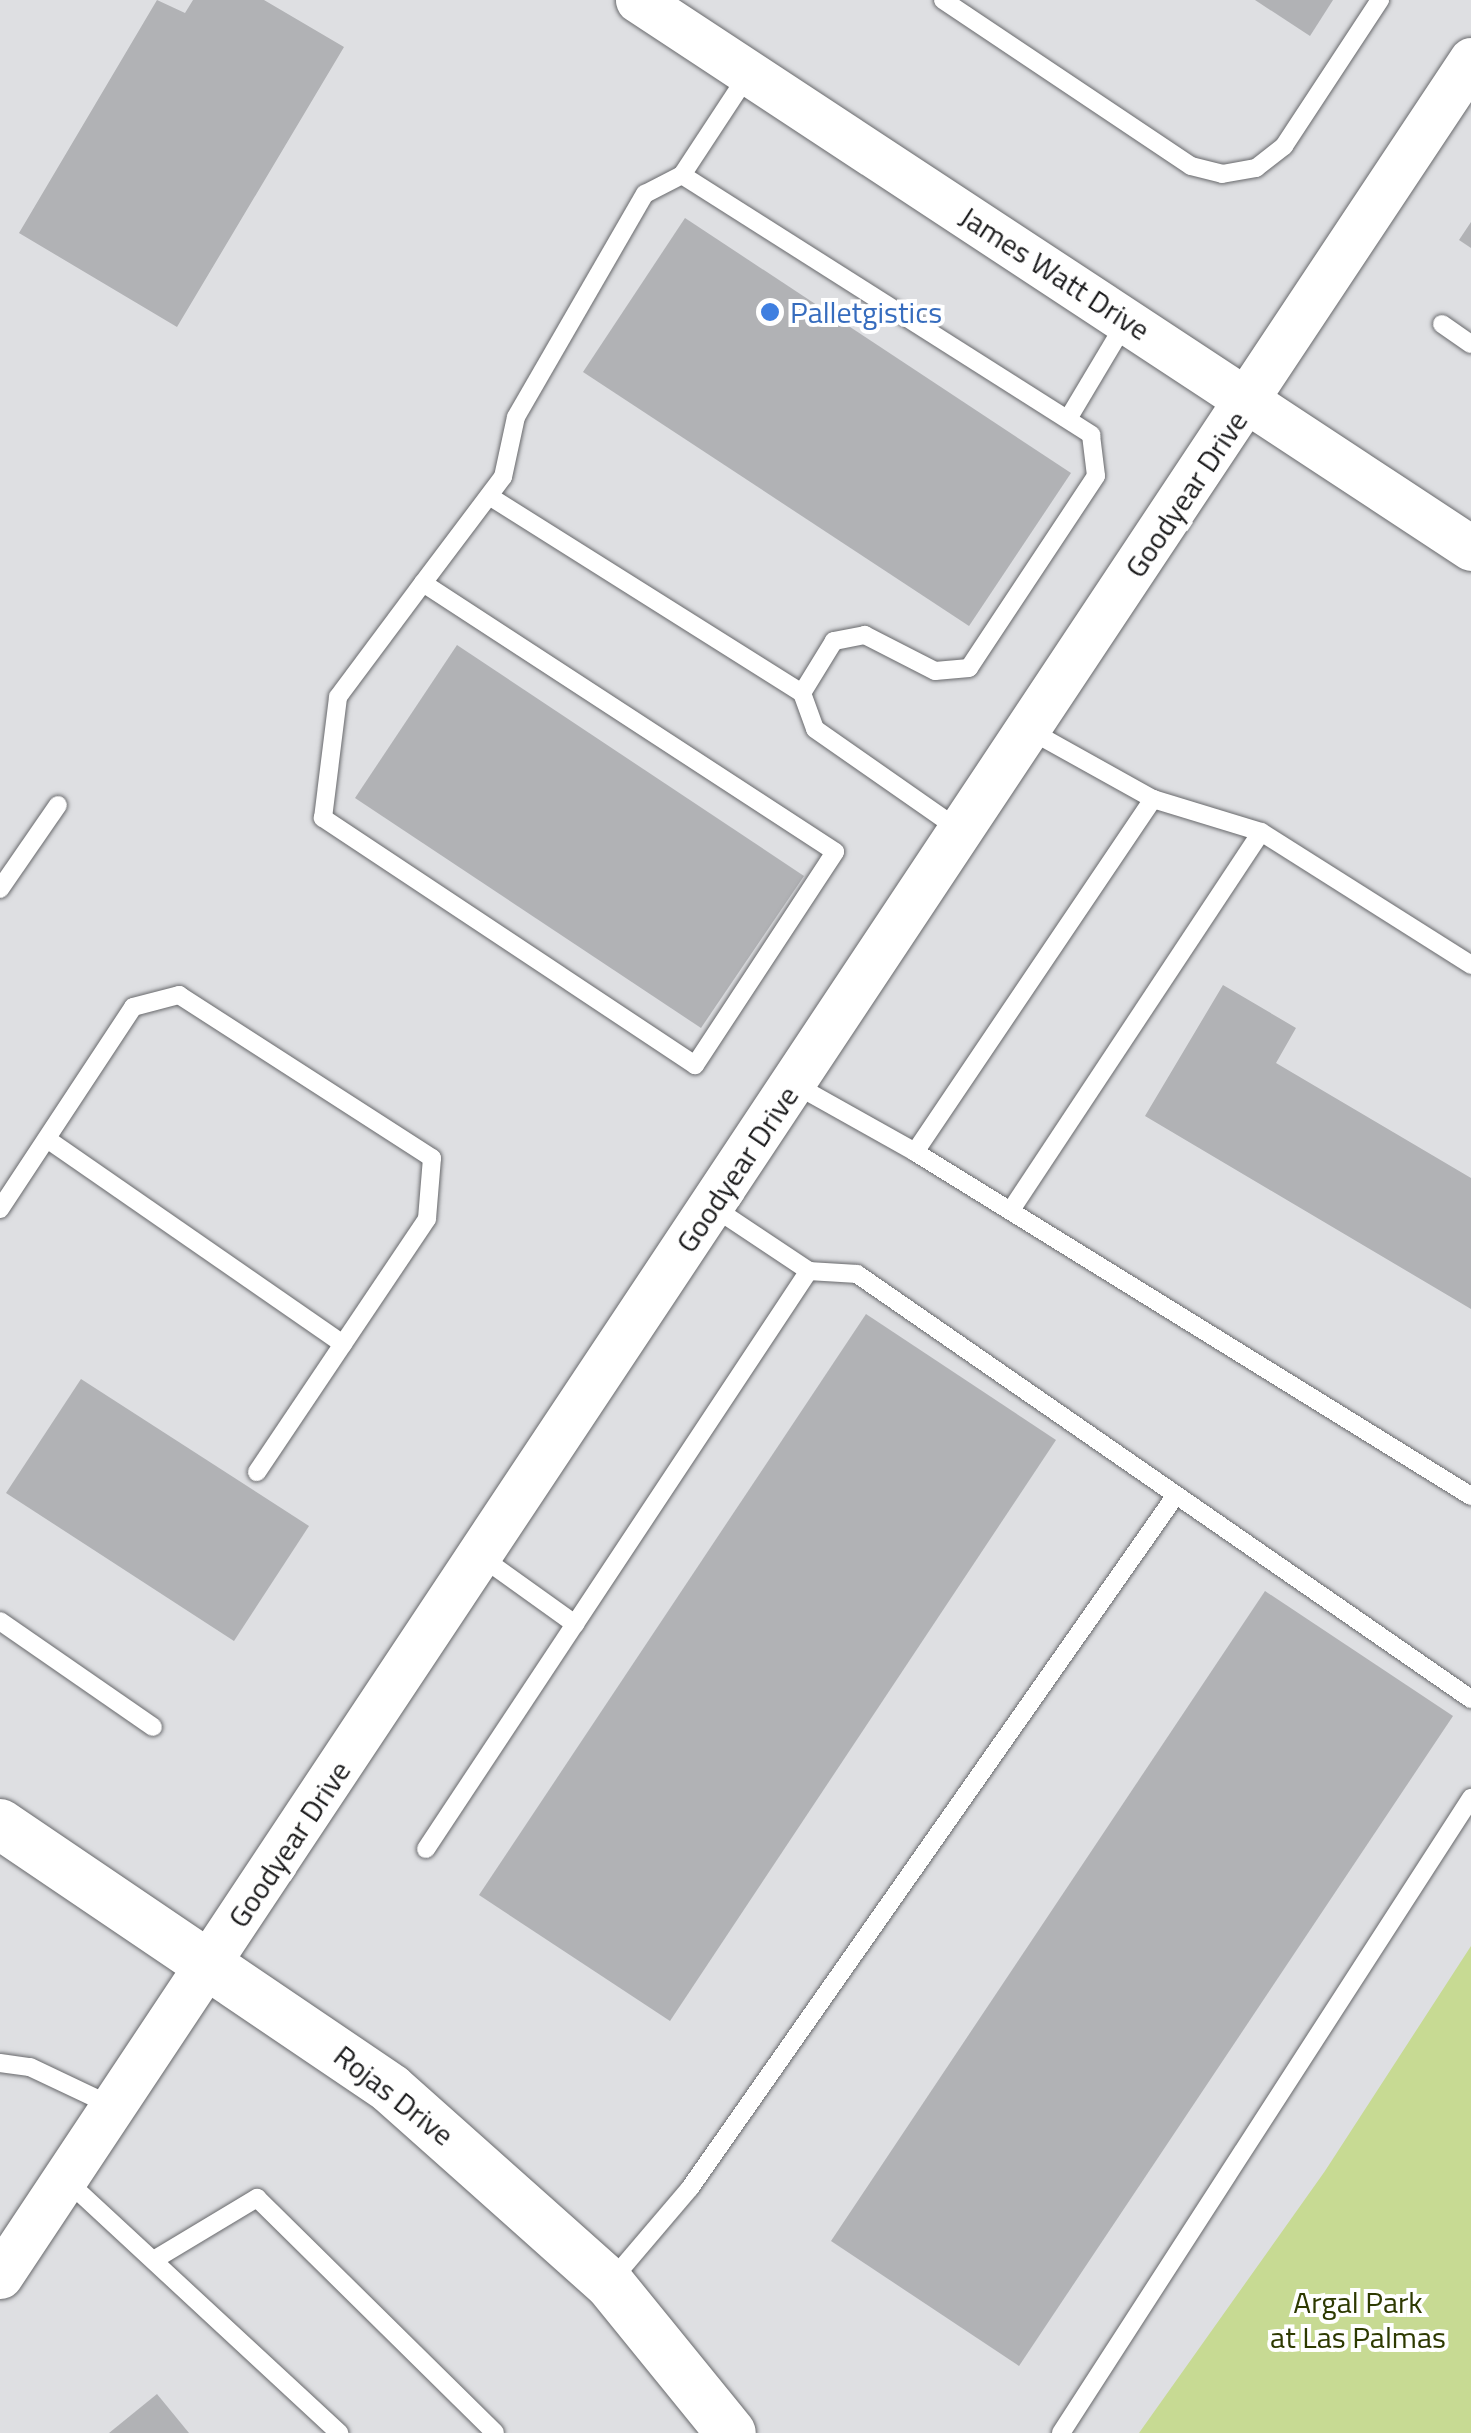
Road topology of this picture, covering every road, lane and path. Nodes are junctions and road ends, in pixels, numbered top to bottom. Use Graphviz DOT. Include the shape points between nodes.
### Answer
graph roads {
  1 [pos="638,0"];
  2 [pos="943,0"];
  3 [pos="1380,0"];
  4 [pos="1471,60"];
  5 [pos="749,73"];
  6 [pos="682,175"];
  7 [pos="1127,320"];
  8 [pos="1442,324"];
  9 [pos="1471,344"];
  10 [pos="1246,404"];
  11 [pos="1068,418"];
  12 [pos="488,496"];
  13 [pos="1471,548"];
  14 [pos="423,583"];
  15 [pos="802,693"];
  16 [pos="1028,730"];
  17 [pos="1153,799"];
  18 [pos="58,806"];
  19 [pos="961,832"];
  20 [pos="1260,832"];
  21 [pos="0,889"];
  22 [pos="1471,965"];
  23 [pos="794,1084"];
  24 [pos="46,1139"];
  25 [pos="916,1152"];
  26 [pos="712,1206"];
  27 [pos="0,1209"];
  28 [pos="1011,1210"];
  29 [pos="809,1271"];
  30 [pos="343,1344"];
  31 [pos="257,1472"];
  32 [pos="1176,1496"];
  33 [pos="1471,1496"];
  34 [pos="480,1556"];
  35 [pos="0,1621"];
  36 [pos="575,1624"];
  37 [pos="1471,1699"];
  38 [pos="153,1727"];
  39 [pos="1471,1798"];
  40 [pos="0,1824"];
  41 [pos="426,1849"];
  42 [pos="209,1965"];
  43 [pos="0,2062"];
  44 [pos="114,2106"];
  45 [pos="65,2179"];
  46 [pos="157,2258"];
  47 [pos="0,2276"];
  48 [pos="608,2283"];
  49 [pos="339,2433"];
  50 [pos="495,2433"];
  51 [pos="731,2433"];
  52 [pos="1061,2433"];
  1 -- 5 [label="street, James Watt Drive"];
  2 -- 3 [label="lane" via="1191,166 1222,174 1256,168 1284,146"];
  4 -- 10 [label="street, Goodyear Drive"];
  5 -- 6 [label="lane"];
  5 -- 7 [label="street, James Watt Drive"];
  6 -- 11 [label="lane"];
  6 -- 12 [label="lane" via="645,194 516,417 503,476"];
  7 -- 10 [label="street, James Watt Drive"];
  7 -- 11 [label="lane"];
  8 -- 9 [label="lane"];
  10 -- 13 [label="street, James Watt Drive"];
  10 -- 16 [label="street, Goodyear Drive"];
  11 -- 15 [label="lane" via="1092,435 1096,476 968,668 934,671 865,634 834,641"];
  12 -- 14 [label="lane"];
  12 -- 15 [label="lane"];
  14 -- 14 [label="lane" via="338,697 324,818 695,1065 835,852"];
  15 -- 19 [label="lane" via="815,729"];
  16 -- 17 [label="lane"];
  16 -- 19 [label="street, Goodyear Drive"];
  17 -- 20 [label="lane"];
  17 -- 25 [label="lane"];
  18 -- 21 [label="lane"];
  19 -- 23 [label="street, Goodyear Drive"];
  20 -- 22 [label="lane"];
  20 -- 28 [label="lane"];
  23 -- 25 [label="lane"];
  23 -- 26 [label="street, Goodyear Drive"];
  24 -- 27 [label="lane"];
  24 -- 30 [label="lane"];
  24 -- 30 [label="lane" via="133,1006 179,995 432,1158 427,1219"];
  25 -- 28 [label="lane"];
  26 -- 29 [label="lane"];
  26 -- 34 [label="street, Goodyear Drive"];
  28 -- 33 [label="lane"];
  29 -- 32 [label="lane" via="857,1274"];
  29 -- 36 [label="lane"];
  30 -- 31 [label="lane"];
  32 -- 37 [label="lane"];
  32 -- 48 [label="lane" via="690,2188"];
  34 -- 36 [label="lane"];
  34 -- 42 [label="street, Goodyear Drive"];
  35 -- 38 [label="lane"];
  36 -- 41 [label="lane"];
  39 -- 52 [label="lane"];
  40 -- 42 [label="main road, Rojas Drive"];
  42 -- 44 [label="street, Goodyear Drive"];
  42 -- 48 [label="main road, Rojas Drive" via="391,2089"];
  43 -- 44 [label="lane" via="30,2066"];
  44 -- 45 [label="street, Goodyear Drive"];
  45 -- 46 [label="lane"];
  45 -- 47 [label="street, Goodyear Drive"];
  46 -- 49 [label="lane"];
  46 -- 50 [label="lane" via="256,2198"];
  48 -- 51 [label="main road, Rojas Drive"];
}
